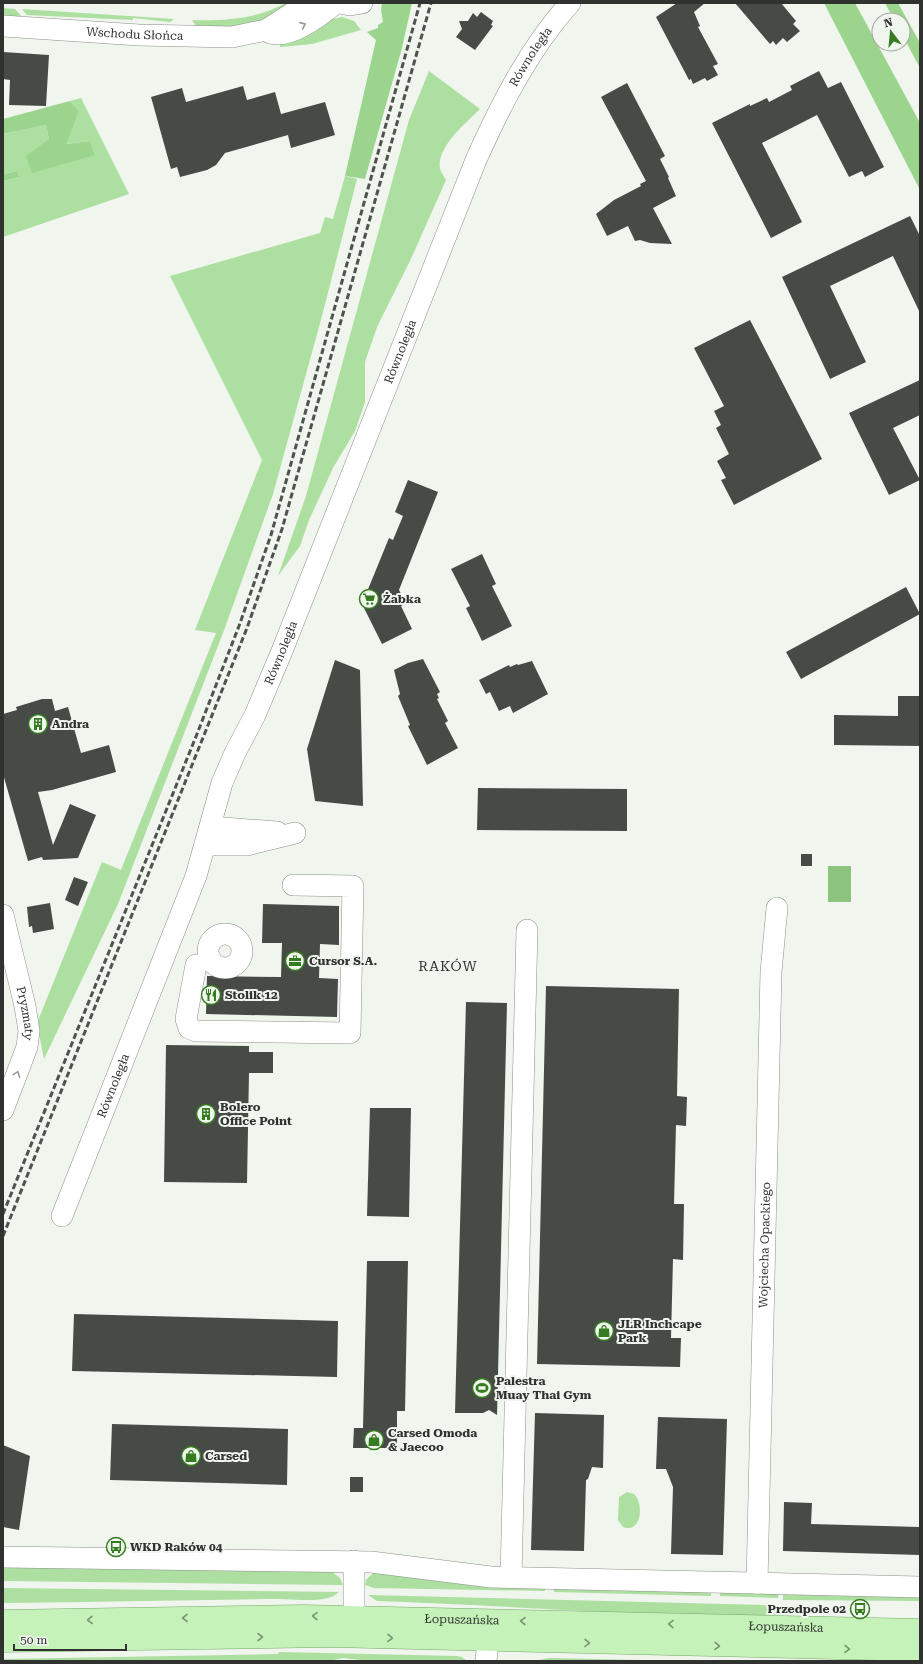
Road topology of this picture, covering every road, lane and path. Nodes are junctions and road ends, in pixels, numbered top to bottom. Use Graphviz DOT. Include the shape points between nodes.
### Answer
graph roads {
  1 [pos="308,3"];
  2 [pos="336,3"];
  3 [pos="341,3"];
  4 [pos="362,3"];
  5 [pos="570,3"];
  6 [pos="3,26"];
  7 [pos="266,30"];
  8 [pos="215,836"];
  9 [pos="247,838"];
  10 [pos="293,885"];
  11 [pos="777,908"];
  12 [pos="3,915"];
  13 [pos="527,930"];
  14 [pos="164,955"];
  15 [pos="3,1110"];
  16 [pos="62,1216"];
  17 [pos="3,1557"];
  18 [pos="354,1561"];
  19 [pos="511,1577"];
  20 [pos="757,1583"];
  21 [pos="920,1587"];
  22 [pos="354,1617"];
  23 [pos="3,1621"];
  24 [pos="129,1629"];
  25 [pos="920,1630"];
  26 [pos="3,1641"];
  27 [pos="920,1650"];
  28 [pos="487,1651"];
  1 -- 7 [label="street, Wschodu Słońca"];
  7 -- 2 [label="street, Wschodu Słońca, one-way" via="272,34 306,25"];
  3 -- 4 [label="street"];
  5 -- 8 [label="street, Równoległa" via="536,46 508,93 476,160 255,715 222,783"];
  6 -- 7 [label="street, Wschodu Słońca" via="217,38 243,36"];
  8 -- 9 [label="street"];
  8 -- 14 [label="street, Równoległa"];
  10 -- 14 [label="street" via="353,886 350,1033 196,1031 189,1028 186,1018 203,963"];
  11 -- 20 [label="street, Wojciecha Opackiego" via="772,972"];
  15 -- 12 [label="street, Pryzmaty, one-way" via="27,1046 29,1031"];
  13 -- 19 [label="street"];
  14 -- 16 [label="street, Równoległa"];
  17 -- 18 [label="street"];
  18 -- 19 [label="street" via="491,1577"];
  18 -- 22 [label="street"];
  19 -- 20 [label="street"];
  20 -- 21 [label="street"];
  22 -- 24 [label="main road, Łopuszańska, one-way" via="292,1616"];
  25 -- 22 [label="main road, Łopuszańska, one-way"];
  24 -- 23 [label="main road, Łopuszańska, one-way"];
  24 -- 26 [label="main road, Łopuszańska"];
  24 -- 28 [label="main road, Łopuszańska, one-way"];
  28 -- 27 [label="main road, Łopuszańska, one-way"];
}
